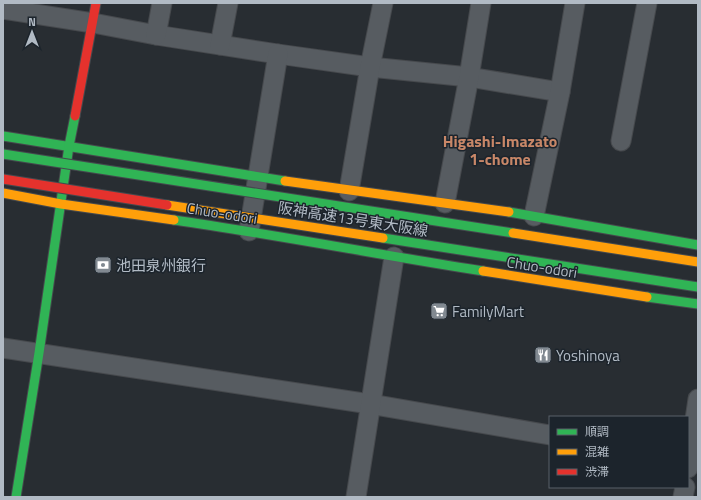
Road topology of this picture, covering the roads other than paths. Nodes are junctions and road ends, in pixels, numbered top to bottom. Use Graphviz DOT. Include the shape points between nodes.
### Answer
graph roads {
  1 [pos="96,3"];
  2 [pos="162,3"];
  3 [pos="228,3"];
  4 [pos="383,3"];
  5 [pos="481,3"];
  6 [pos="575,3"];
  7 [pos="647,3"];
  8 [pos="3,9"];
  9 [pos="93,22"];
  10 [pos="156,35"];
  11 [pos="220,45"];
  12 [pos="278,54"];
  13 [pos="370,67"];
  14 [pos="469,77"];
  15 [pos="560,92"];
  16 [pos="3,136"];
  17 [pos="621,141"];
  18 [pos="70,146"];
  19 [pos="3,154"];
  20 [pos="258,176"];
  21 [pos="3,179"];
  22 [pos="349,191"];
  23 [pos="3,193"];
  24 [pos="445,203"];
  25 [pos="61,204"];
  26 [pos="534,216"];
  27 [pos="249,231"];
  28 [pos="698,244"];
  29 [pos="394,257"];
  30 [pos="698,262"];
  31 [pos="698,287"];
  32 [pos="698,304"];
  33 [pos="3,348"];
  34 [pos="39,353"];
  35 [pos="698,399"];
  36 [pos="370,404"];
  37 [pos="549,435"];
  38 [pos="691,462"];
  39 [pos="16,497"];
  40 [pos="356,497"];
  1 -- 9 [label="main road"];
  2 -- 10 [label="street"];
  3 -- 11 [label="street"];
  4 -- 13 [label="street"];
  5 -- 14 [label="street"];
  6 -- 15 [label="street"];
  7 -- 17 [label="street"];
  8 -- 9 [label="street"];
  9 -- 10 [label="street"];
  9 -- 18 [label="main road"];
  10 -- 11 [label="street"];
  11 -- 12 [label="street"];
  12 -- 13 [label="street"];
  12 -- 20 [label="street"];
  13 -- 14 [label="street"];
  13 -- 22 [label="street"];
  14 -- 15 [label="street"];
  14 -- 24 [label="street"];
  15 -- 26 [label="street"];
  16 -- 18 [label="main road"];
  18 -- 20 [label="main road"];
  18 -- 25 [label="main road"];
  19 -- 30 [label="main road, 阪神高速13号東大阪線, bridge"];
  20 -- 22 [label="main road"];
  20 -- 27 [label="street"];
  21 -- 31 [label="main road, 阪神高速13号東大阪線, bridge"];
  22 -- 24 [label="main road"];
  23 -- 25 [label="main road, Chuo-odori"];
  24 -- 26 [label="main road"];
  25 -- 27 [label="main road, Chuo-odori"];
  25 -- 34 [label="main road"];
  26 -- 28 [label="main road"];
  27 -- 29 [label="main road, Chuo-odori"];
  29 -- 32 [label="main road, Chuo-odori"];
  29 -- 36 [label="street"];
  33 -- 34 [label="street"];
  34 -- 36 [label="street"];
  34 -- 39 [label="main road"];
  35 -- 38 [label="street"];
  36 -- 37 [label="street"];
  36 -- 40 [label="street"];
}
